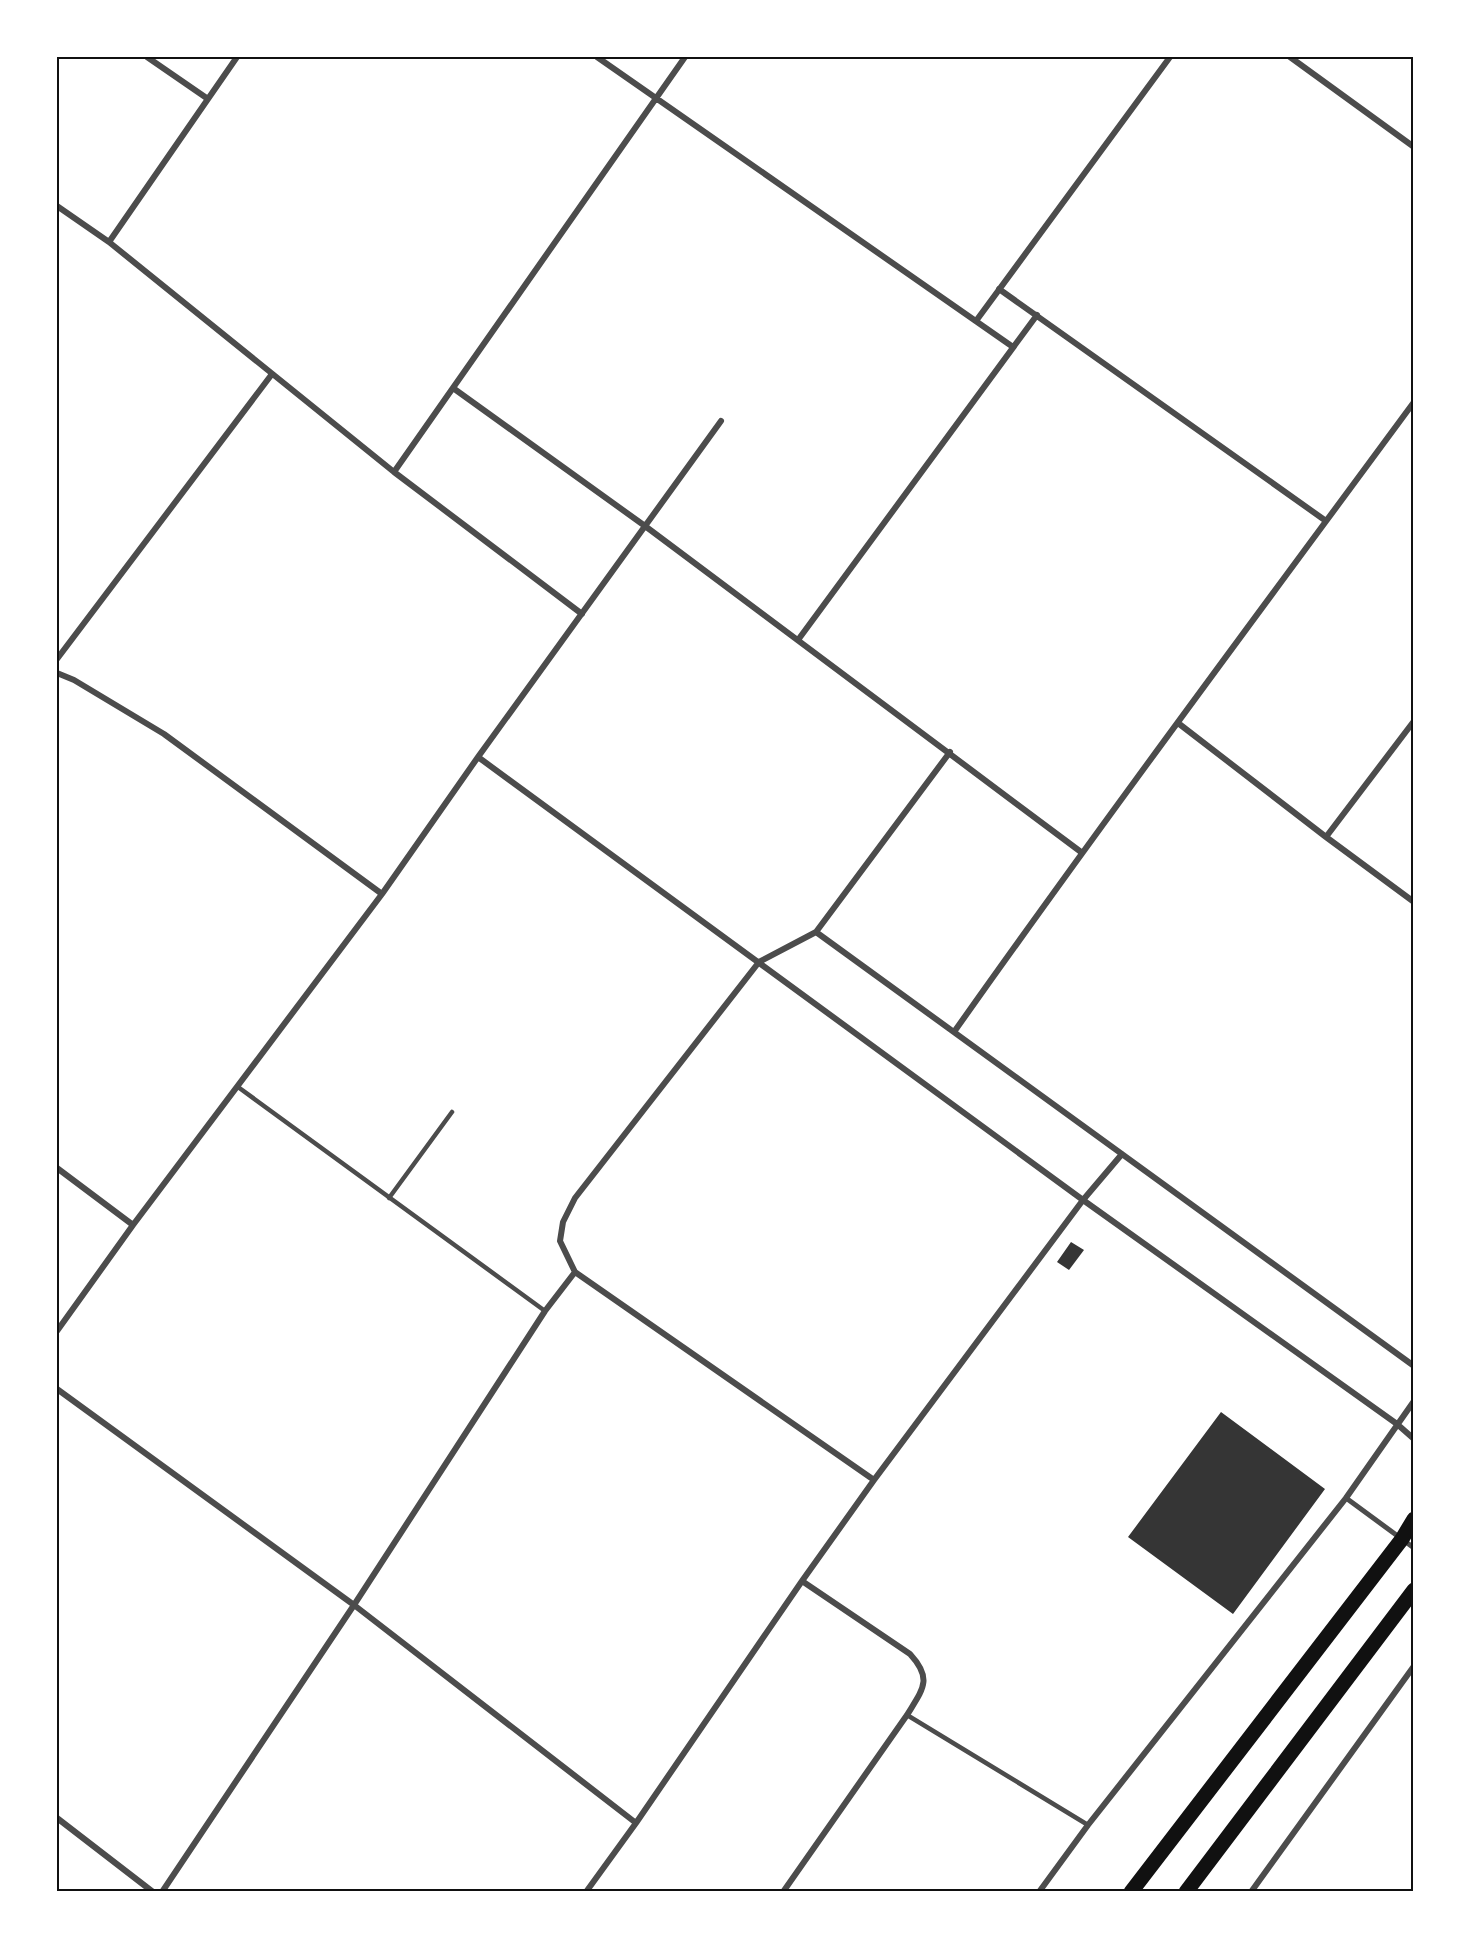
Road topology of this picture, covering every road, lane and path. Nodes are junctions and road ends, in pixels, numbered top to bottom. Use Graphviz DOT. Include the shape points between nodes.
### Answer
graph roads {
  1 [pos="147,57"];
  2 [pos="237,57"];
  3 [pos="597,57"];
  4 [pos="685,57"];
  5 [pos="1170,57"];
  6 [pos="1290,57"];
  7 [pos="208,99"];
  8 [pos="657,99"];
  9 [pos="1414,147"];
  10 [pos="57,206"];
  11 [pos="109,242"];
  12 [pos="999,289"];
  13 [pos="1037,315"];
  14 [pos="976,321"];
  15 [pos="1013,347"];
  16 [pos="272,374"];
  17 [pos="453,388"];
  18 [pos="1414,402"];
  19 [pos="721,421"];
  20 [pos="394,472"];
  21 [pos="1326,520"];
  22 [pos="645,526"];
  23 [pos="582,614"];
  24 [pos="798,640"];
  25 [pos="57,659"];
  26 [pos="57,673"];
  27 [pos="1414,721"];
  28 [pos="1178,723"];
  29 [pos="950,752"];
  30 [pos="478,758"];
  31 [pos="1326,837"];
  32 [pos="1082,852"];
  33 [pos="382,894"];
  34 [pos="1414,902"];
  35 [pos="816,932"];
  36 [pos="759,962"];
  37 [pos="954,1032"];
  38 [pos="238,1087"];
  39 [pos="452,1112"];
  40 [pos="1122,1154"];
  41 [pos="57,1168"];
  42 [pos="390,1198"];
  43 [pos="1083,1200"];
  44 [pos="133,1225"];
  45 [pos="575,1272"];
  46 [pos="545,1311"];
  47 [pos="57,1331"];
  48 [pos="1414,1366"];
  49 [pos="57,1389"];
  50 [pos="1414,1401"];
  51 [pos="1397,1424"];
  52 [pos="1414,1439"];
  53 [pos="874,1480"];
  54 [pos="1346,1498"];
  55 [pos="1414,1520"];
  56 [pos="1408,1544"];
  57 [pos="802,1581"];
  58 [pos="1414,1590"];
  59 [pos="354,1605"];
  60 [pos="1414,1666"];
  61 [pos="907,1715"];
  62 [pos="57,1818"];
  63 [pos="636,1823"];
  64 [pos="1088,1825"];
  65 [pos="153,1892"];
  66 [pos="162,1892"];
  67 [pos="586,1892"];
  68 [pos="783,1892"];
  69 [pos="1039,1892"];
  70 [pos="1131,1892"];
  71 [pos="1186,1892"];
  72 [pos="1251,1892"];
  1 -- 7 [label="street"];
  2 -- 7 [label="street"];
  3 -- 8 [label="street"];
  4 -- 8 [label="street"];
  5 -- 12 [label="street"];
  6 -- 9 [label="street"];
  7 -- 11 [label="street"];
  8 -- 14 [label="street"];
  8 -- 17 [label="street"];
  10 -- 11 [label="street"];
  11 -- 16 [label="street"];
  12 -- 13 [label="street"];
  12 -- 14 [label="street"];
  13 -- 15 [label="street"];
  13 -- 21 [label="street"];
  14 -- 15 [label="street"];
  15 -- 24 [label="street"];
  16 -- 20 [label="street"];
  16 -- 25 [label="street"];
  17 -- 20 [label="street"];
  17 -- 22 [label="street"];
  18 -- 21 [label="street"];
  19 -- 22 [label="street"];
  20 -- 23 [label="street"];
  21 -- 28 [label="street"];
  22 -- 23 [label="street"];
  22 -- 24 [label="street"];
  23 -- 30 [label="street"];
  24 -- 29 [label="street"];
  26 -- 33 [label="street" via="164,734"];
  27 -- 31 [label="street"];
  28 -- 31 [label="street"];
  28 -- 32 [label="street"];
  29 -- 32 [label="street"];
  29 -- 35 [label="street"];
  30 -- 33 [label="street"];
  30 -- 36 [label="street"];
  31 -- 34 [label="street"];
  32 -- 37 [label="street"];
  33 -- 38 [label="street"];
  35 -- 36 [label="street"];
  35 -- 37 [label="street"];
  36 -- 43 [label="street"];
  36 -- 45 [label="street" via="575,1198 563,1222 560,1241"];
  37 -- 40 [label="street"];
  38 -- 42 [label="lane"];
  38 -- 44 [label="street"];
  39 -- 42 [label="lane"];
  40 -- 43 [label="street"];
  40 -- 48 [label="street"];
  41 -- 44 [label="street"];
  42 -- 46 [label="lane"];
  43 -- 51 [label="street"];
  43 -- 53 [label="street"];
  44 -- 47 [label="street"];
  45 -- 46 [label="street"];
  45 -- 53 [label="street"];
  46 -- 59 [label="street"];
  49 -- 59 [label="street"];
  50 -- 51 [label="street"];
  51 -- 52 [label="street"];
  51 -- 54 [label="street"];
  53 -- 57 [label="street"];
  54 -- 56 [label="street"];
  54 -- 64 [label="street"];
  55 -- 56 [label="main road"];
  56 -- 70 [label="main road"];
  57 -- 61 [label="street" via="910,1654 921,1666 922,1690"];
  57 -- 63 [label="street"];
  58 -- 71 [label="main road"];
  59 -- 63 [label="street"];
  59 -- 66 [label="street"];
  60 -- 72 [label="street"];
  61 -- 64 [label="lane"];
  61 -- 68 [label="street"];
  62 -- 65 [label="street"];
  63 -- 67 [label="street"];
  64 -- 69 [label="street"];
}
